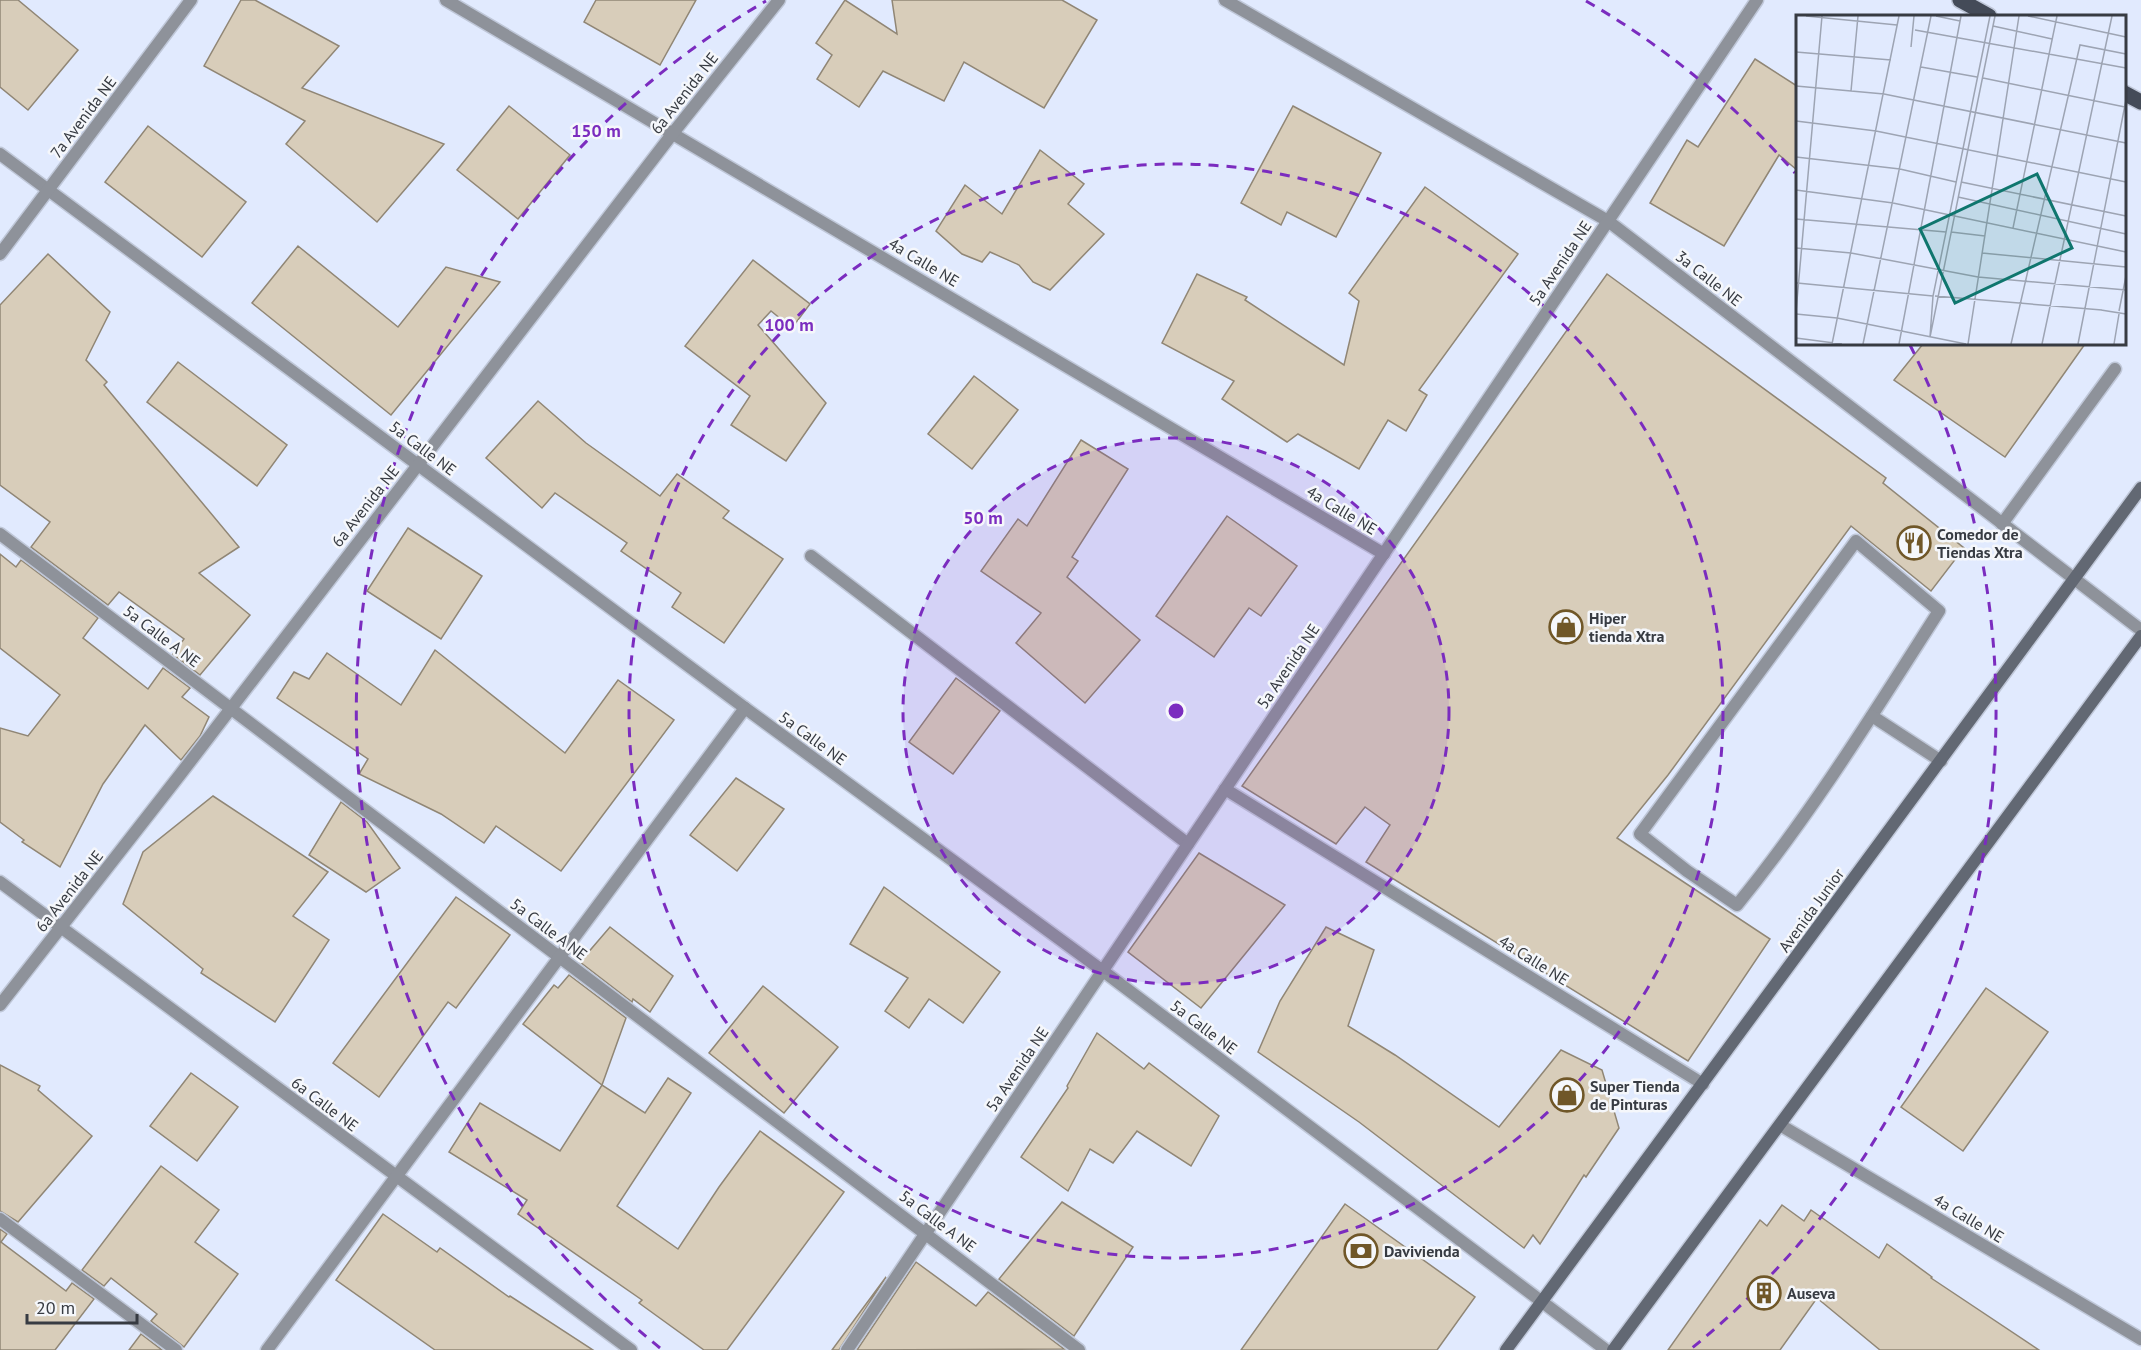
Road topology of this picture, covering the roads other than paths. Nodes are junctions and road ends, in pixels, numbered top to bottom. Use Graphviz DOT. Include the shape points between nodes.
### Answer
graph roads {
  1 [pos="192,0"];
  2 [pos="446,0"];
  3 [pos="780,0"];
  4 [pos="1225,0"];
  5 [pos="1757,0"];
  6 [pos="1960,0"];
  7 [pos="1987,15"];
  8 [pos="2126,94"];
  9 [pos="2141,102"];
  10 [pos="673,133"];
  11 [pos="0,154"];
  12 [pos="49,190"];
  13 [pos="1608,221"];
  14 [pos="0,254"];
  15 [pos="2115,369"];
  16 [pos="418,464"];
  17 [pos="2141,488"];
  18 [pos="2002,524"];
  19 [pos="0,534"];
  20 [pos="1384,554"];
  21 [pos="811,556"];
  22 [pos="2075,580"];
  23 [pos="2141,630"];
  24 [pos="2141,636"];
  25 [pos="230,708"];
  26 [pos="745,708"];
  27 [pos="1872,716"];
  28 [pos="1941,761"];
  29 [pos="1226,789"];
  30 [pos="1188,844"];
  31 [pos="0,882"];
  32 [pos="61,928"];
  33 [pos="559,958"];
  34 [pos="1103,971"];
  35 [pos="0,1005"];
  36 [pos="1703,1084"];
  37 [pos="1780,1125"];
  38 [pos="395,1177"];
  39 [pos="0,1219"];
  40 [pos="927,1233"];
  41 [pos="1543,1300"];
  42 [pos="2141,1339"];
  43 [pos="176,1350"];
  44 [pos="267,1350"];
  45 [pos="631,1350"];
  46 [pos="847,1350"];
  47 [pos="1079,1350"];
  48 [pos="1506,1350"];
  49 [pos="1606,1350"];
  50 [pos="1613,1350"];
  1 -- 12 [label="street, 7a Avenida NE"];
  2 -- 10 [label="street, 4a Calle NE"];
  3 -- 10 [label="street, 6a Avenida NE"];
  4 -- 13 [label="street, 3a Calle NE"];
  5 -- 13 [label="street, 5a Avenida NE"];
  6 -- 7 [label="main road"];
  8 -- 9 [label="main road"];
  10 -- 16 [label="street, 6a Avenida NE"];
  10 -- 20 [label="street, 4a Calle NE"];
  11 -- 12 [label="street, 5a Calle NE"];
  12 -- 14 [label="street, 7a Avenida NE"];
  12 -- 16 [label="street, 5a Calle NE"];
  13 -- 18 [label="street, 3a Calle NE"];
  13 -- 20 [label="street, 5a Avenida NE"];
  15 -- 18 [label="street"];
  16 -- 25 [label="street, 6a Avenida NE"];
  16 -- 26 [label="street, 5a Calle NE"];
  17 -- 22 [label="main road, Avenida Junior"];
  18 -- 22 [label="street, 3a Calle NE"];
  19 -- 25 [label="street, 5a Calle A NE"];
  20 -- 29 [label="street, 5a Avenida NE"];
  21 -- 30 [label="street"];
  22 -- 23 [label="street, 3a Calle NE"];
  22 -- 28 [label="main road, Avenida Junior"];
  24 -- 37 [label="main road"];
  25 -- 32 [label="street, 6a Avenida NE"];
  25 -- 33 [label="street, 5a Calle A NE"];
  26 -- 33 [label="street"];
  26 -- 34 [label="street, 5a Calle NE"];
  27 -- 27 [label="street" via="1786,843 1737,905 1640,834 1856,542 1939,611"];
  27 -- 28 [label="street"];
  28 -- 36 [label="main road, Avenida Junior"];
  29 -- 30 [label="street, 5a Avenida NE"];
  29 -- 36 [label="street, 4a Calle NE"];
  30 -- 34 [label="street, 5a Avenida NE"];
  31 -- 32 [label="street, 6a Calle NE"];
  32 -- 35 [label="street, 6a Avenida NE"];
  32 -- 38 [label="street, 6a Calle NE"];
  33 -- 38 [label="street"];
  33 -- 40 [label="street, 5a Calle A NE"];
  34 -- 40 [label="street, 5a Avenida NE"];
  34 -- 41 [label="street, 5a Calle NE"];
  36 -- 41 [label="main road, Avenida Junior"];
  37 -- 42 [label="street, 4a Calle NE"];
  37 -- 50 [label="main road"];
  38 -- 44 [label="street"];
  38 -- 45 [label="street, 6a Calle NE"];
  39 -- 43 [label="street"];
  40 -- 46 [label="street, 5a Avenida NE"];
  40 -- 47 [label="street, 5a Calle A NE"];
  41 -- 48 [label="main road, Avenida Junior"];
  41 -- 49 [label="street, 5a Calle NE"];
}
